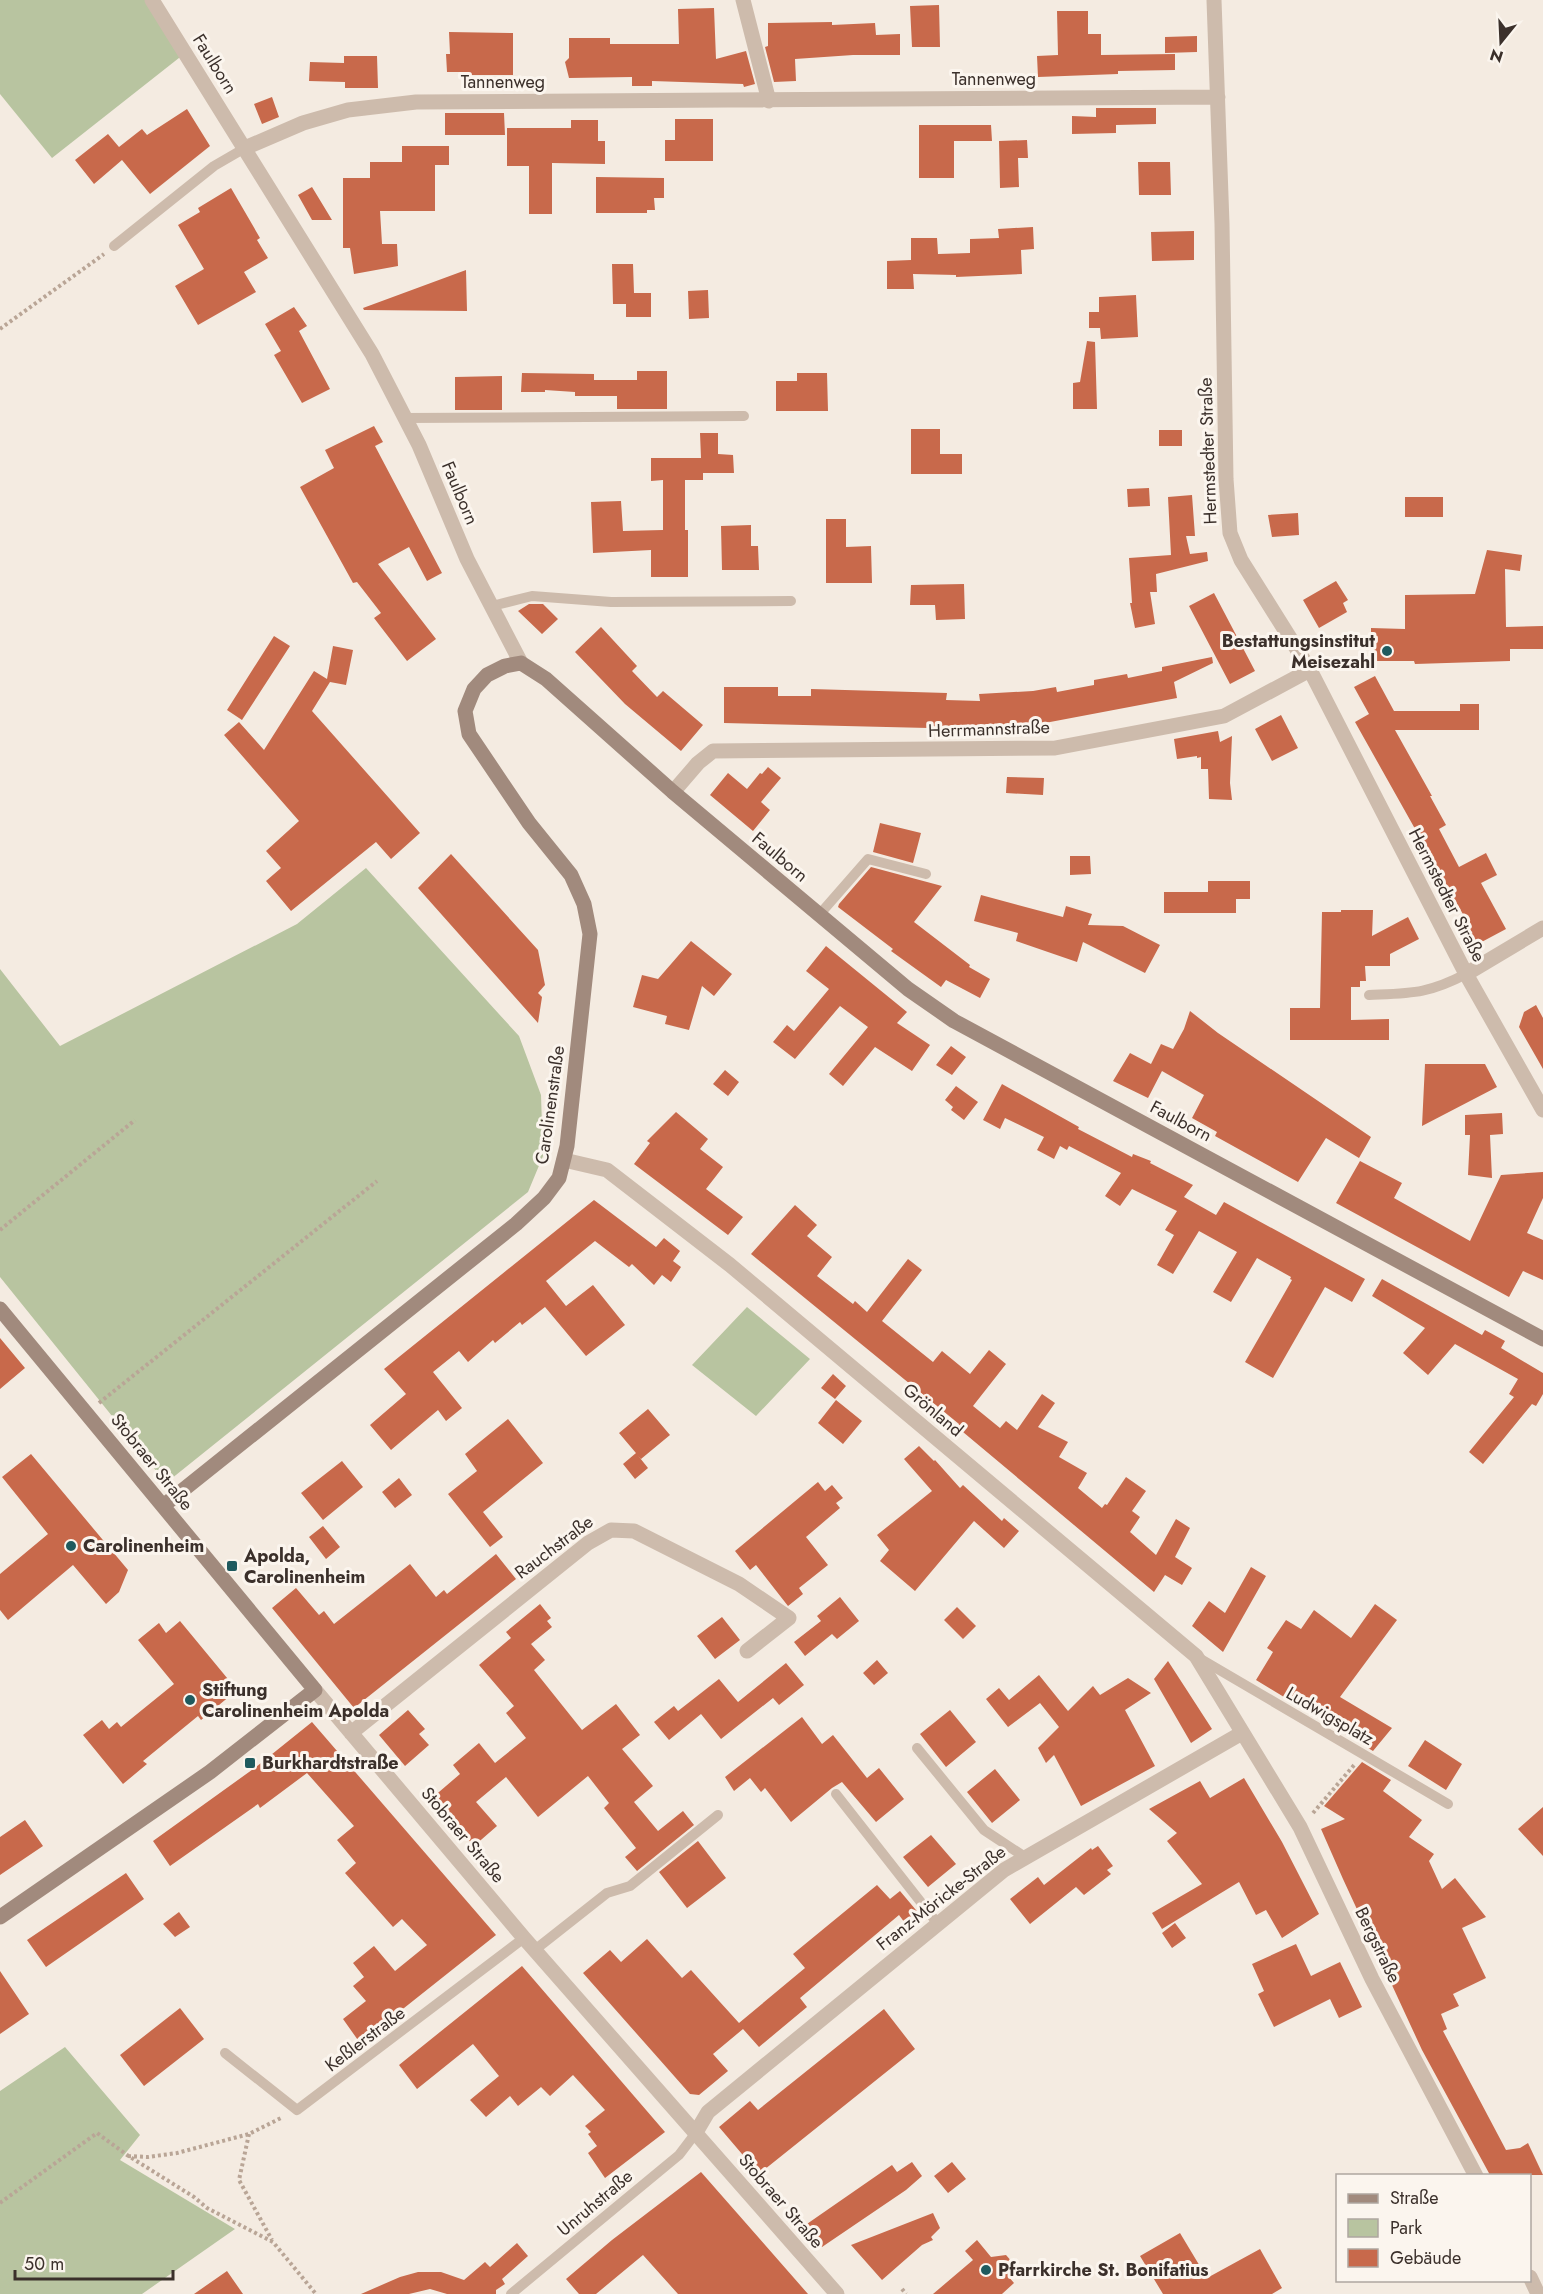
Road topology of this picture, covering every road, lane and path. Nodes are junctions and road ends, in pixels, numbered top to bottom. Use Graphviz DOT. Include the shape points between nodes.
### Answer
graph roads {
  1 [pos="152,0"];
  2 [pos="743,0"];
  3 [pos="1214,0"];
  4 [pos="1218,97"];
  5 [pos="769,100"];
  6 [pos="245,148"];
  7 [pos="114,246"];
  8 [pos="0,328"];
  9 [pos="744,416"];
  10 [pos="405,418"];
  11 [pos="791,601"];
  12 [pos="492,606"];
  13 [pos="521,663"];
  14 [pos="1310,670"];
  15 [pos="673,792"];
  16 [pos="926,874"];
  17 [pos="819,915"];
  18 [pos="1543,928"];
  19 [pos="1466,974"];
  20 [pos="1370,995"];
  21 [pos="1543,1110"];
  22 [pos="135,1120"];
  23 [pos="564,1160"];
  24 [pos="377,1181"];
  25 [pos="0,1230"];
  26 [pos="0,1309"];
  27 [pos="1543,1339"];
  28 [pos="87,1413"];
  29 [pos="163,1506"];
  30 [pos="747,1651"];
  31 [pos="1196,1656"];
  32 [pos="315,1690"];
  33 [pos="351,1733"];
  34 [pos="1242,1733"];
  35 [pos="917,1748"];
  36 [pos="1363,1755"];
  37 [pos="836,1794"];
  38 [pos="1448,1804"];
  39 [pos="718,1815"];
  40 [pos="1300,1827"];
  41 [pos="1025,1857"];
  42 [pos="0,1917"];
  43 [pos="938,1924"];
  44 [pos="524,1938"];
  45 [pos="536,1949"];
  46 [pos="225,2054"];
  47 [pos="297,2110"];
  48 [pos="249,2134"];
  49 [pos="695,2134"];
  50 [pos="127,2156"];
  51 [pos="1475,2174"];
  52 [pos="0,2203"];
  53 [pos="273,2242"];
  54 [pos="1531,2279"];
  55 [pos="902,2289"];
  56 [pos="316,2294"];
  57 [pos="511,2294"];
  58 [pos="837,2294"];
  59 [pos="906,2294"];
  60 [pos="1538,2294"];
  1 -- 6 [label="street, Faulborn"];
  2 -- 5 [label="street"];
  3 -- 4 [label="street, Hermstedter Straße"];
  4 -- 5 [label="street, Tannenweg"];
  4 -- 14 [label="street, Hermstedter Straße" via="1230,533 1240,560"];
  5 -- 6 [label="street, Tannenweg" via="416,102 348,110 303,123"];
  6 -- 7 [label="lane" via="214,166"];
  6 -- 10 [label="street, Faulborn" via="372,354"];
  7 -- 8 [label="path"];
  9 -- 10 [label="lane"];
  10 -- 12 [label="street, Faulborn"];
  11 -- 12 [label="lane" via="611,602 532,597"];
  12 -- 13 [label="street, Faulborn"];
  13 -- 15 [label="street, Faulborn" via="546,679"];
  13 -- 23 [label="street, Carolinenstraße" via="487,675 474,689 465,711 469,734 529,823 571,875 584,904 590,934"];
  14 -- 15 [label="street, Herrmannstraße" via="1224,716 1055,748 713,752"];
  14 -- 19 [label="street, Hermstedter Straße"];
  15 -- 17 [label="street, Faulborn"];
  16 -- 17 [label="lane" via="868,858"];
  17 -- 27 [label="street, Faulborn" via="908,989 954,1021"];
  18 -- 19 [label="street"];
  19 -- 20 [label="lane" via="1418,993"];
  19 -- 21 [label="street, Hermstedter Straße"];
  22 -- 25 [label="path"];
  23 -- 29 [label="street, Carolinenstraße" via="559,1178 544,1198 516,1224"];
  23 -- 31 [label="street, Grönland" via="608,1170 730,1265"];
  24 -- 28 [label="path"];
  26 -- 28 [label="street, Stobraer Straße"];
  28 -- 29 [label="street, Stobraer Straße"];
  29 -- 32 [label="street, Stobraer Straße"];
  30 -- 33 [label="street, Rauchstraße" via="789,1618 740,1584 634,1531 610,1530 588,1543"];
  31 -- 34 [label="street, Grönland"];
  31 -- 36 [label="lane, Ludwigsplatz"];
  32 -- 33 [label="street, Stobraer Straße"];
  32 -- 42 [label="street" via="210,1772"];
  33 -- 44 [label="street, Stobraer Straße"];
  34 -- 40 [label="street, Bergstraße"];
  34 -- 41 [label="street, Franz-Möricke-Straße"];
  35 -- 41 [label="lane" via="984,1830"];
  36 -- 38 [label="lane, Ludwigsplatz"];
  36 -- 40 [label="path"];
  37 -- 43 [label="lane"];
  39 -- 45 [label="lane" via="630,1886 607,1893"];
  40 -- 51 [label="street, Bergstraße" via="1372,1978"];
  41 -- 43 [label="street, Franz-Möricke-Straße"];
  43 -- 49 [label="street, Franz-Möricke-Straße" via="708,2112"];
  44 -- 45 [label="street, Stobraer Straße"];
  44 -- 47 [label="lane, Keßlerstraße"];
  45 -- 49 [label="street, Stobraer Straße"];
  46 -- 47 [label="lane"];
  47 -- 48 [label="path"];
  48 -- 50 [label="path" via="177,2153"];
  48 -- 53 [label="path" via="239,2180"];
  49 -- 57 [label="lane, Unruhstraße" via="679,2155"];
  49 -- 58 [label="street, Stobraer Straße"];
  50 -- 52 [label="path" via="97,2133"];
  50 -- 53 [label="path" via="207,2208"];
  53 -- 56 [label="path"];
  54 -- 60 [label="street"];
  55 -- 59 [label="path"];
}
